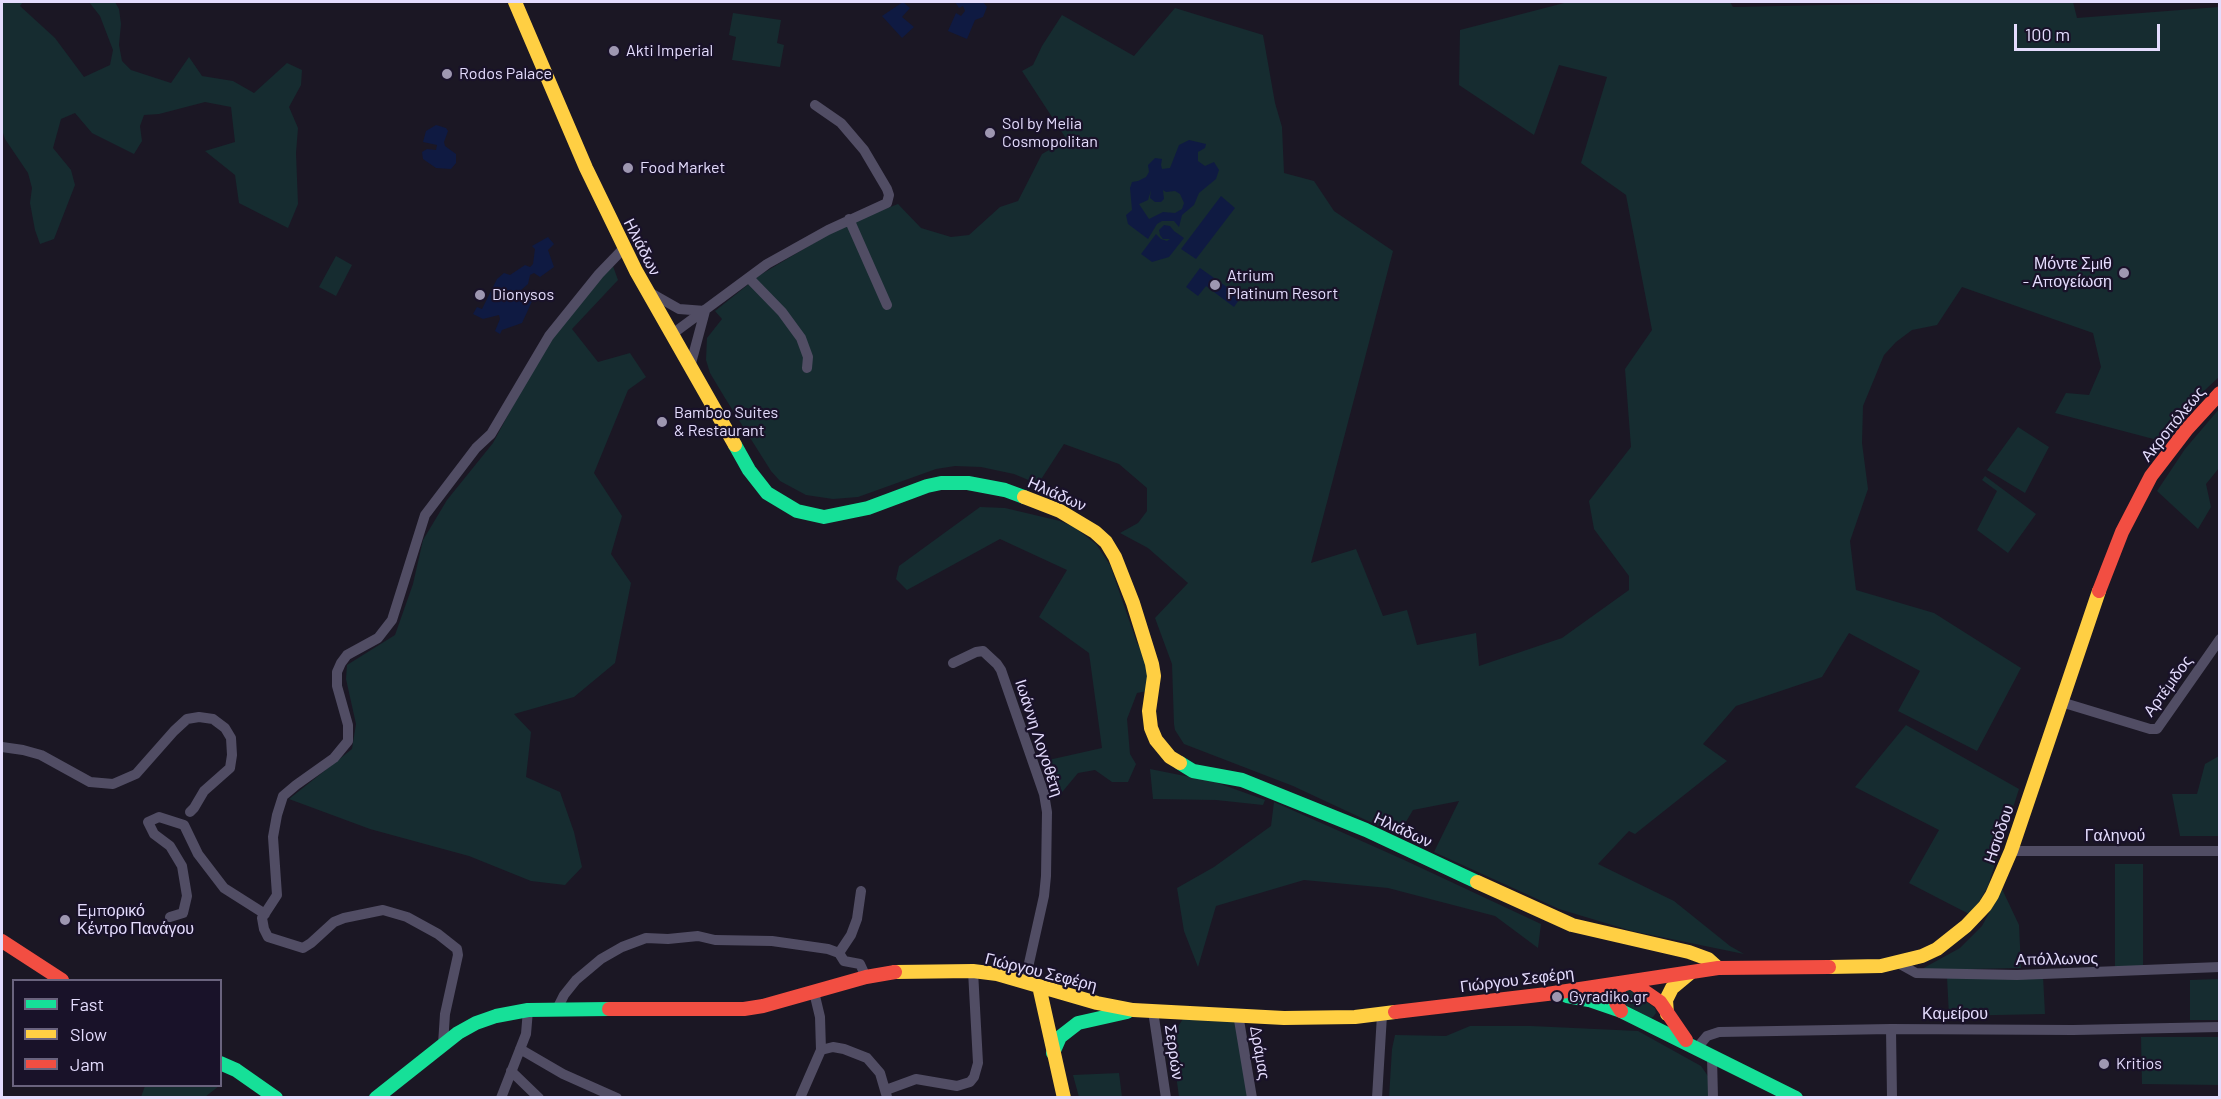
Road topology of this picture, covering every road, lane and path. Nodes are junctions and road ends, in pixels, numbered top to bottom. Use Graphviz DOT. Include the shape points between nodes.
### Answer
graph roads {
  1 [pos="515,2"];
  2 [pos="815,105"];
  3 [pos="849,219"];
  4 [pos="624,248"];
  5 [pos="749,278"];
  6 [pos="646,290"];
  7 [pos="887,305"];
  8 [pos="705,311"];
  9 [pos="671,335"];
  10 [pos="690,368"];
  11 [pos="807,368"];
  12 [pos="2220,393"];
  13 [pos="2151,476"];
  14 [pos="2220,639"];
  15 [pos="953,663"];
  16 [pos="2061,702"];
  17 [pos="2,747"];
  18 [pos="190,812"];
  19 [pos="2011,851"];
  20 [pos="2220,851"];
  21 [pos="861,891"];
  22 [pos="265,914"];
  23 [pos="170,916"];
  24 [pos="2,941"];
  25 [pos="1689,952"];
  26 [pos="839,953"];
  27 [pos="1898,963"];
  28 [pos="2220,967"];
  29 [pos="1718,968"];
  30 [pos="973,971"];
  31 [pos="1696,972"];
  32 [pos="866,977"];
  33 [pos="59,979"];
  34 [pos="1630,982"];
  35 [pos="1032,984"];
  36 [pos="814,992"];
  37 [pos="1547,994"];
  38 [pos="557,1009"];
  39 [pos="1133,1010"];
  40 [pos="1666,1010"];
  41 [pos="528,1011"];
  42 [pos="1153,1011"];
  43 [pos="1621,1011"];
  44 [pos="1238,1014"];
  45 [pos="1382,1015"];
  46 [pos="1649,1025"];
  47 [pos="2220,1027"];
  48 [pos="1891,1029"];
  49 [pos="443,1044"];
  50 [pos="1692,1045"];
  51 [pos="520,1049"];
  52 [pos="821,1050"];
  53 [pos="1053,1053"];
  54 [pos="1712,1057"];
  55 [pos="222,1064"];
  56 [pos="511,1071"];
  57 [pos="887,1094"];
  58 [pos="276,1098"];
  59 [pos="376,1098"];
  60 [pos="501,1098"];
  61 [pos="539,1098"];
  62 [pos="617,1098"];
  63 [pos="800,1098"];
  64 [pos="1064,1098"];
  65 [pos="1166,1098"];
  66 [pos="1252,1098"];
  67 [pos="1377,1098"];
  68 [pos="1713,1098"];
  69 [pos="1796,1098"];
  70 [pos="1892,1098"];
  1 -- 4 [label="street, Ηλιάδων"];
  2 -- 3 [label="street" via="841,123 864,150 889,195 887,204"];
  3 -- 5 [label="street"];
  3 -- 7 [label="street"];
  4 -- 6 [label="street, Ηλιάδων"];
  4 -- 22 [label="street" via="549,336 491,434 425,515 399,602 386,630 341,663 337,686 348,725 348,741 334,758 283,796 273,837 277,895"];
  5 -- 8 [label="street"];
  5 -- 11 [label="street" via="801,338 808,357"];
  6 -- 8 [label="street" via="679,309"];
  6 -- 9 [label="street, Ηλιάδων"];
  8 -- 9 [label="street"];
  8 -- 10 [label="street"];
  9 -- 10 [label="street, Ηλιάδων"];
  10 -- 25 [label="street, Ηλιάδων" via="749,470 767,493 796,511 824,517 840,515 927,486 968,483 1033,500 1095,532 1115,557 1152,664 1151,728 1161,748 1179,764 1193,771 1242,780 1366,830 1572,925"];
  12 -- 13 [label="street, Ακροπόλεως"];
  13 -- 16 [label="street, Ησιόδου" via="2110,557"];
  14 -- 16 [label="street, Αρτέμιδος" via="2157,729"];
  15 -- 35 [label="street, Ιωάννη Λογοθέτη" via="983,651 1001,670 1044,794 1046,876"];
  16 -- 19 [label="street, Ησιόδου"];
  17 -- 18 [label="street" via="40,755 90,782 113,784 136,774 187,719 213,719 231,738 230,768 204,791"];
  19 -- 20 [label="street, Γαληνού"];
  19 -- 27 [label="street, Ησιόδου" via="1992,895 1966,927 1937,949"];
  21 -- 26 [label="street" via="857,920"];
  22 -- 23 [label="street" via="224,888 198,854 184,825 159,816 148,822 182,866 187,896 183,913"];
  22 -- 49 [label="street" via="262,918 268,937 303,948 334,922 383,910 407,917 450,941 458,955 445,1014"];
  24 -- 33 [label="street"];
  25 -- 29 [label="street, Ηλιάδων" via="1708,959"];
  25 -- 31 [label="street" via="1699,959"];
  26 -- 32 [label="street" via="844,961 860,964"];
  26 -- 38 [label="street" via="772,941 698,936 646,938 601,959 576,980"];
  27 -- 28 [label="street, Απόλλωνος" via="1916,973 2017,975"];
  27 -- 29 [label="street, Ησιόδου"];
  29 -- 31 [label="street, Ησιόδου"];
  30 -- 32 [label="street, Γιώργου Σεφέρη" via="899,971"];
  30 -- 35 [label="street, Γιώργου Σεφέρη"];
  30 -- 57 [label="street" via="978,1063 974,1077 957,1086 916,1079"];
  31 -- 34 [label="street, Γιώργου Σεφέρη"];
  31 -- 40 [label="street" via="1672,988"];
  32 -- 36 [label="street, Γιώργου Σεφέρη"];
  34 -- 37 [label="street, Γιώργου Σεφέρη"];
  34 -- 40 [label="street" via="1657,999"];
  34 -- 43 [label="street" via="1616,993"];
  35 -- 39 [label="street, Γιώργου Σεφέρη"];
  35 -- 53 [label="street"];
  36 -- 38 [label="street, Γιώργου Σεφέρη" via="763,1006 722,1010"];
  36 -- 52 [label="street"];
  37 -- 43 [label="street" via="1589,1000"];
  37 -- 45 [label="street, Γιώργου Σεφέρη"];
  38 -- 41 [label="street, Γιώργου Σεφέρη"];
  39 -- 42 [label="street, Γιώργου Σεφέρη"];
  39 -- 53 [label="street" via="1078,1023 1060,1037"];
  40 -- 46 [label="street" via="1664,1022"];
  40 -- 50 [label="street"];
  41 -- 49 [label="street, Γιώργου Σεφέρη" via="486,1019"];
  41 -- 51 [label="street"];
  42 -- 44 [label="street, Γιώργου Σεφέρη"];
  42 -- 65 [label="street, Σερρών"];
  43 -- 46 [label="street"];
  44 -- 45 [label="street, Γιώργου Σεφέρη" via="1284,1018"];
  44 -- 66 [label="street, Δράμας"];
  45 -- 67 [label="street"];
  46 -- 50 [label="street"];
  47 -- 48 [label="street, Καμείρου"];
  48 -- 50 [label="street, Καμείρου" via="1719,1032"];
  48 -- 70 [label="street"];
  49 -- 59 [label="street, Γιώργου Σεφέρη"];
  50 -- 54 [label="street"];
  51 -- 56 [label="street"];
  51 -- 62 [label="street"];
  52 -- 57 [label="street" via="834,1047 867,1058 880,1073"];
  52 -- 63 [label="street"];
  53 -- 64 [label="street"];
  54 -- 68 [label="street"];
  54 -- 69 [label="street"];
  55 -- 58 [label="street"];
  56 -- 60 [label="street"];
  56 -- 61 [label="street"];
}
